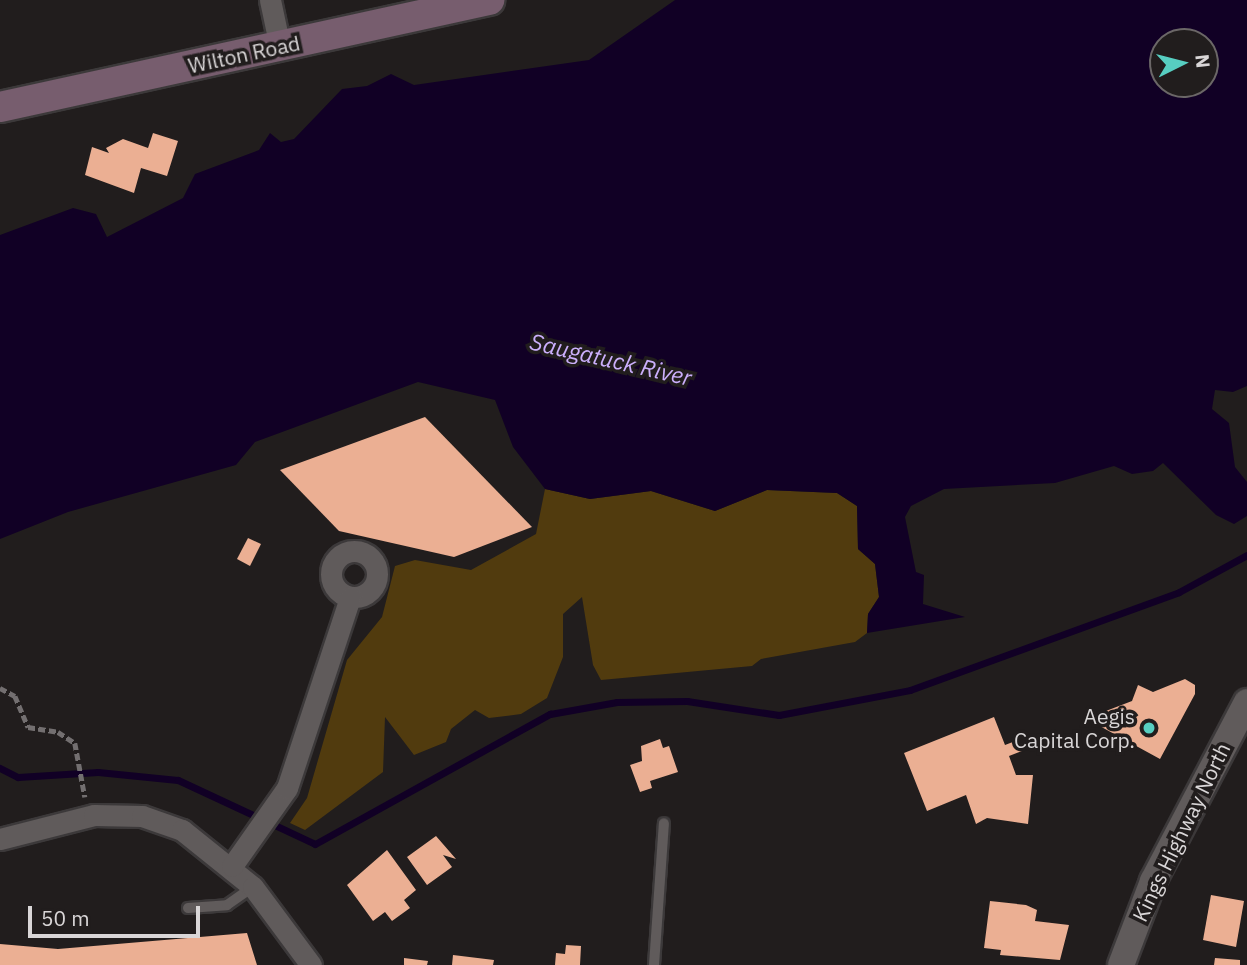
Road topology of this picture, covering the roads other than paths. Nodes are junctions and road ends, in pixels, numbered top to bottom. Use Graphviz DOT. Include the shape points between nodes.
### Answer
graph roads {
  1 [pos="270,0"];
  2 [pos="489,0"];
  3 [pos="279,47"];
  4 [pos="0,107"];
  5 [pos="350,597"];
  6 [pos="1247,702"];
  7 [pos="664,823"];
  8 [pos="0,839"];
  9 [pos="232,866"];
  10 [pos="253,887"];
  11 [pos="188,908"];
  12 [pos="311,965"];
  13 [pos="654,965"];
  14 [pos="1121,965"];
  1 -- 3 [label="street"];
  2 -- 3 [label="main road, Wilton Road"];
  3 -- 4 [label="main road, Wilton Road"];
  5 -- 9 [label="street" via="304,743 275,808"];
  6 -- 14 [label="street, Kings Highway North" via="1153,881"];
  7 -- 13 [label="lane"];
  8 -- 9 [label="street" via="94,815 142,816 182,830"];
  9 -- 10 [label="street"];
  10 -- 11 [label="lane" via="227,905"];
  10 -- 12 [label="street"];
}
